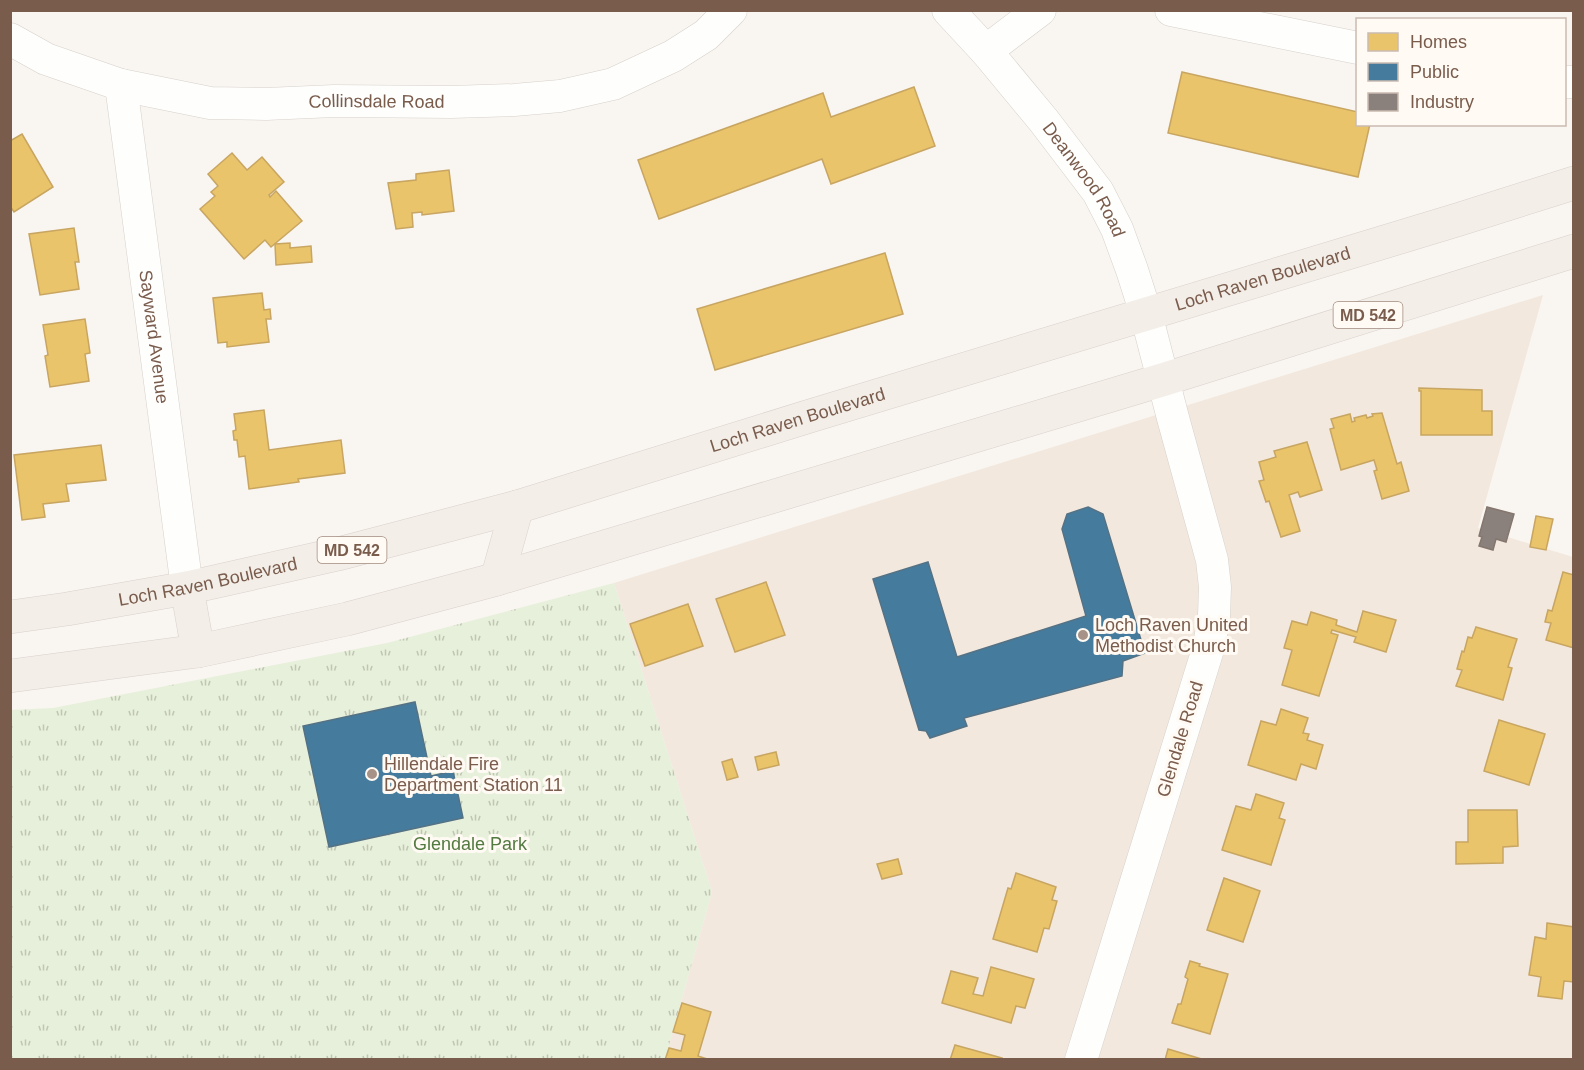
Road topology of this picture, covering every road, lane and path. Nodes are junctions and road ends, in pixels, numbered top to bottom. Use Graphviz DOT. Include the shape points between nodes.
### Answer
graph roads {
  1 [pos="731,10"];
  2 [pos="948,10"];
  3 [pos="1040,10"];
  4 [pos="1171,10"];
  5 [pos="10,39"];
  6 [pos="1356,48"];
  7 [pos="986,51"];
  8 [pos="121,85"];
  9 [pos="1574,183"];
  10 [pos="1574,251"];
  11 [pos="1146,314"];
  12 [pos="1162,380"];
  13 [pos="517,507"];
  14 [pos="497,579"];
  15 [pos="187,588"];
  16 [pos="10,617"];
  17 [pos="198,651"];
  18 [pos="10,676"];
  19 [pos="1081,1059"];
  1 -- 8 [label="street, Collinsdale Road" via="706,35 673,56 613,84 560,96 451,102 266,104 210,102"];
  2 -- 7 [label="street, Deanwood Road"];
  3 -- 7 [label="street"];
  4 -- 6 [label="street"];
  5 -- 8 [label="street, Collinsdale Road" via="46,59"];
  7 -- 11 [label="street, Deanwood Road" via="1098,192 1117,229"];
  8 -- 15 [label="street, Sayward Avenue"];
  9 -- 11 [label="main road, Loch Raven Boulevard / MD 542"];
  10 -- 12 [label="main road, MD 542"];
  11 -- 12 [label="street, Deanwood Road"];
  11 -- 13 [label="main road, Loch Raven Boulevard / MD 542"];
  12 -- 14 [label="main road, MD 542"];
  12 -- 19 [label="street, Glendale Road" via="1212,560 1214,616 1209,646"];
  13 -- 14 [label="main road"];
  13 -- 15 [label="main road, Loch Raven Boulevard / MD 542"];
  14 -- 17 [label="main road, MD 542" via="347,619"];
  15 -- 16 [label="main road, Loch Raven Boulevard / MD 542"];
  15 -- 17 [label="main road"];
  17 -- 18 [label="main road, MD 542"];
}
